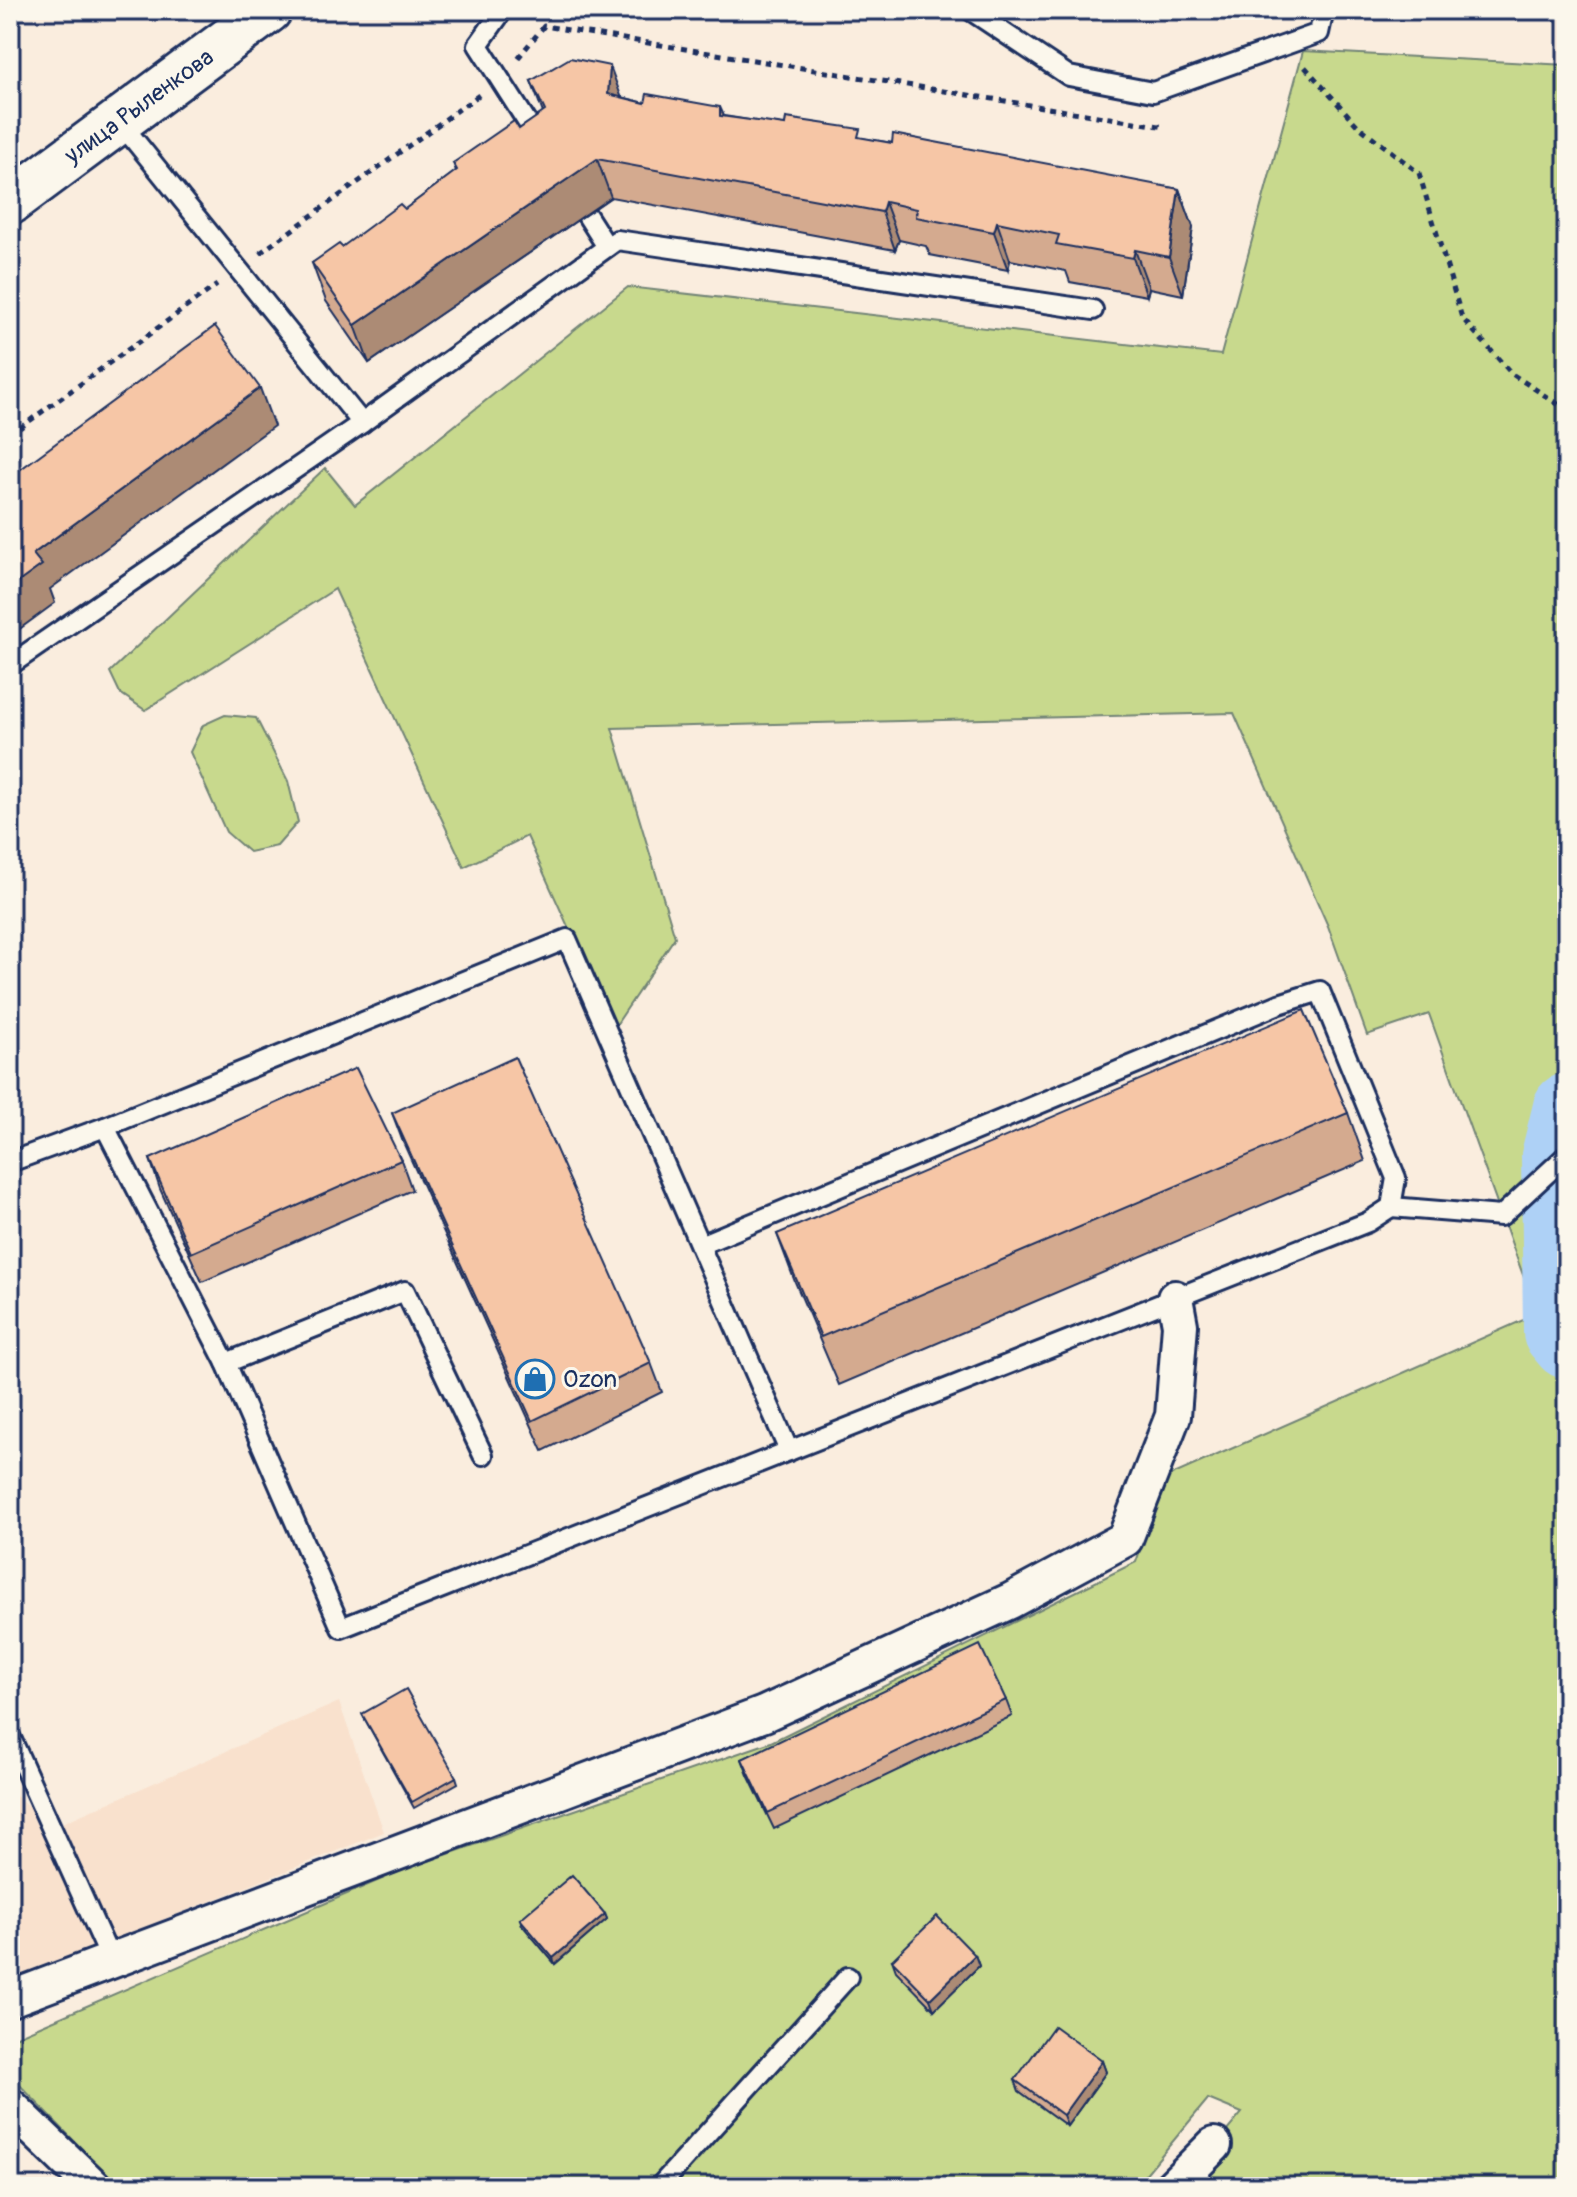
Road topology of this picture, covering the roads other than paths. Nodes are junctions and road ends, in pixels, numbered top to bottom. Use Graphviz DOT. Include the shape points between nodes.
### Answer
graph roads {
  1 [pos="269,10"];
  2 [pos="503,10"];
  3 [pos="970,10"];
  4 [pos="1324,10"];
  5 [pos="119,121"];
  6 [pos="549,156"];
  7 [pos="10,202"];
  8 [pos="586,214"];
  9 [pos="607,247"];
  10 [pos="1093,310"];
  11 [pos="362,423"];
  12 [pos="10,665"];
  13 [pos="105,1127"];
  14 [pos="1567,1155"];
  15 [pos="10,1162"];
  16 [pos="1391,1207"];
  17 [pos="700,1245"];
  18 [pos="1175,1298"];
  19 [pos="226,1363"];
  20 [pos="789,1451"];
  21 [pos="483,1455"];
  22 [pos="10,1736"];
  23 [pos="111,1960"];
  24 [pos="848,1977"];
  25 [pos="10,1999"];
  26 [pos="10,2106"];
  27 [pos="1214,2145"];
  28 [pos="94,2187"];
  29 [pos="659,2187"];
  30 [pos="1172,2187"];
  1 -- 5 [label="street, улица Рыленкова"];
  2 -- 6 [label="lane" via="478,45"];
  3 -- 4 [label="lane" via="1069,76 1153,92 1319,33"];
  5 -- 7 [label="street, улица Рыленкова"];
  5 -- 11 [label="lane"];
  8 -- 9 [label="lane"];
  9 -- 10 [label="lane" via="617,240"];
  9 -- 11 [label="lane"];
  11 -- 12 [label="lane"];
  13 -- 15 [label="lane"];
  13 -- 17 [label="lane" via="567,939"];
  13 -- 19 [label="lane"];
  14 -- 16 [label="lane" via="1501,1216"];
  16 -- 17 [label="lane" via="1396,1178 1320,991"];
  16 -- 18 [label="lane" via="1368,1222"];
  17 -- 20 [label="lane"];
  18 -- 20 [label="lane"];
  18 -- 23 [label="street" via="1180,1325 1173,1416 1125,1539 1010,1601 764,1714"];
  19 -- 20 [label="lane" via="341,1628"];
  19 -- 21 [label="lane" via="405,1291"];
  22 -- 23 [label="lane"];
  23 -- 25 [label="street"];
  24 -- 29 [label="lane"];
  26 -- 28 [label="street"];
  27 -- 30 [label="street"];
}
